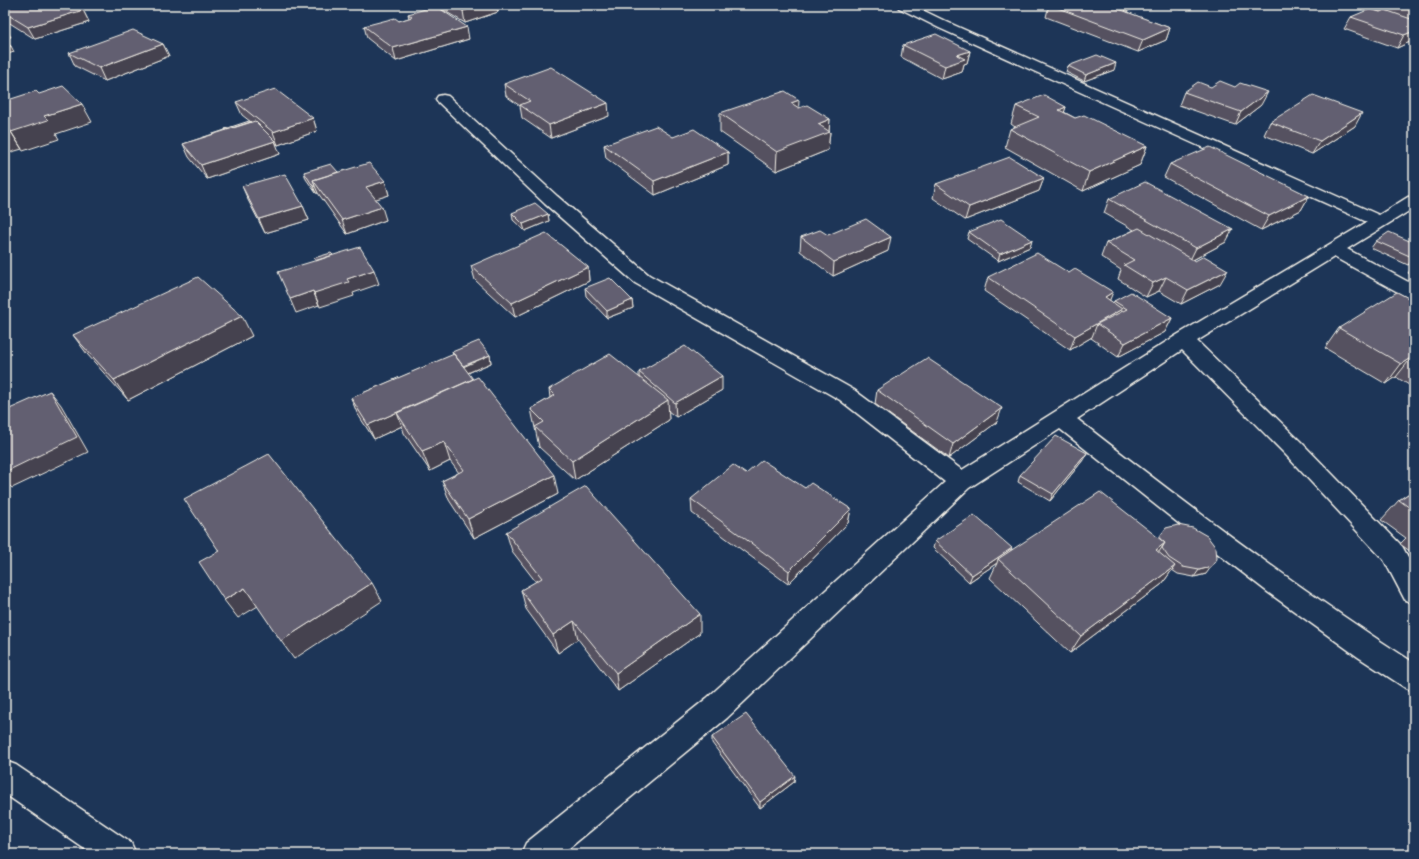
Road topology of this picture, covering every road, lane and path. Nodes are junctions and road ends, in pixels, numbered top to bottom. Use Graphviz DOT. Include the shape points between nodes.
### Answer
graph roads {
  1 [pos="903,5"];
  2 [pos="1187,5"];
  3 [pos="1184,6"];
  4 [pos="443,99"];
  5 [pos="1414,202"];
  6 [pos="1381,222"];
  7 [pos="1335,250"];
  8 [pos="1414,293"];
  9 [pos="1184,340"];
  10 [pos="1061,418"];
  11 [pos="961,482"];
  12 [pos="1414,592"];
  13 [pos="1414,678"];
  14 [pos="5,776"];
  15 [pos="120,854"];
  16 [pos="537,854"];
  1 -- 6 [label="street"];
  2 -- 3 [label="street"];
  4 -- 11 [label="street" via="550,200 642,279 847,394"];
  5 -- 6 [label="street"];
  6 -- 7 [label="street"];
  7 -- 8 [label="street"];
  7 -- 9 [label="street"];
  9 -- 10 [label="street"];
  9 -- 12 [label="street" via="1293,448 1393,554"];
  10 -- 11 [label="street"];
  10 -- 13 [label="street" via="1232,552 1349,637"];
  11 -- 16 [label="street" via="717,708"];
  14 -- 15 [label="street"];
}
